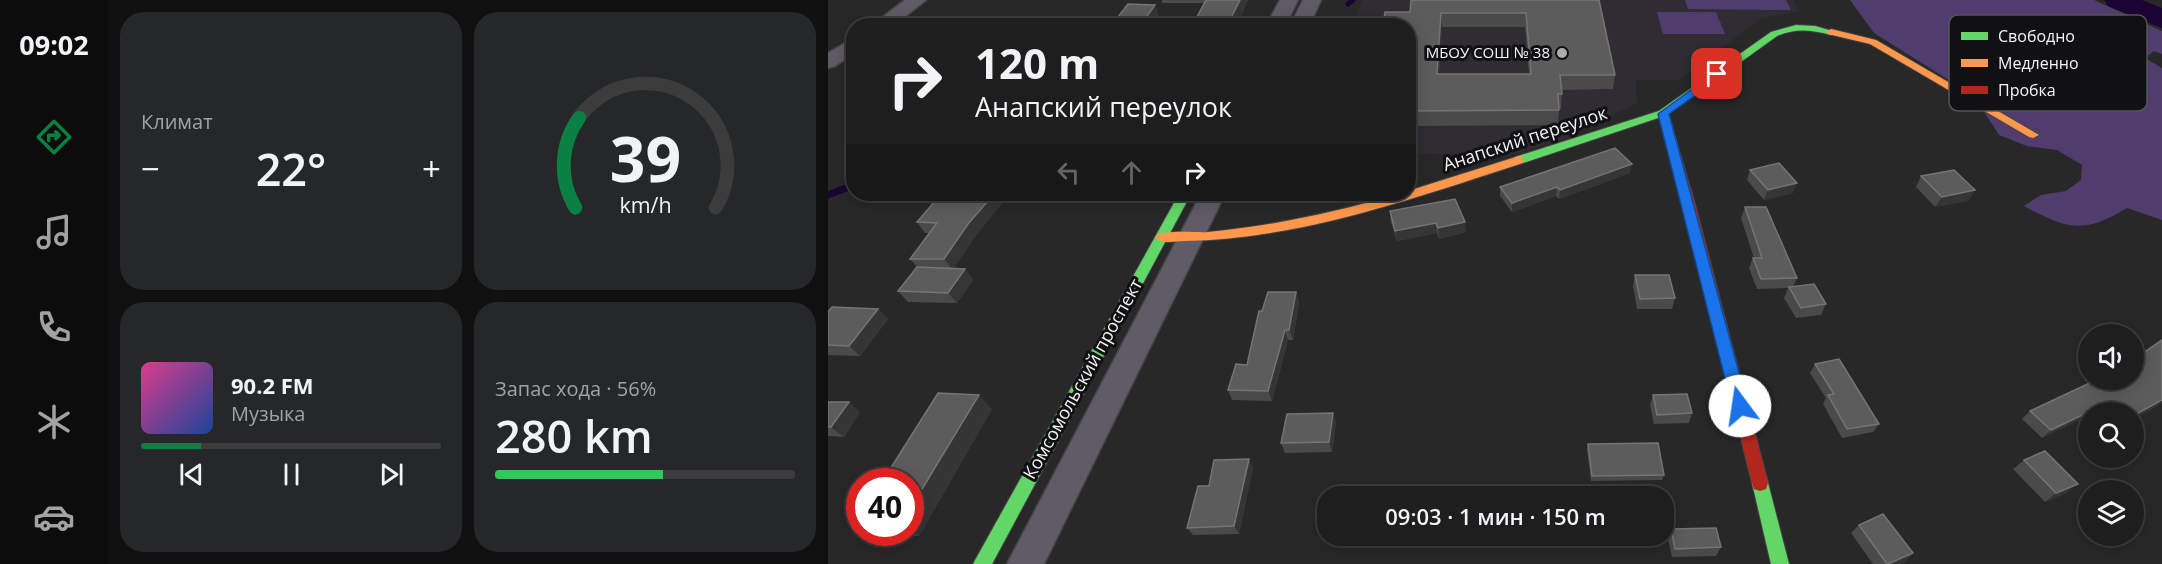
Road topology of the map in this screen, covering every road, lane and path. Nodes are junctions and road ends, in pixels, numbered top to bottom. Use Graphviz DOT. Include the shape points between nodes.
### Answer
graph roads {
  1 [pos="917,0"];
  2 [pos="1289,0"];
  3 [pos="1312,0"];
  4 [pos="891,18"];
  5 [pos="1279,18"];
  6 [pos="1303,18"];
  7 [pos="846,50"];
  8 [pos="828,62"];
  9 [pos="1949,86"];
  10 [pos="1992,111"];
  11 [pos="1663,114"];
  12 [pos="2033,135"];
  13 [pos="1416,192"];
  14 [pos="1184,201"];
  15 [pos="1207,201"];
  16 [pos="1382,201"];
  17 [pos="1176,238"];
  18 [pos="981,564"];
  19 [pos="1026,564"];
  20 [pos="1780,564"];
  1 -- 4 [label="street"];
  2 -- 5 [label="street"];
  3 -- 6 [label="street"];
  7 -- 8 [label="street"];
  9 -- 11 [label="street, Анапский переулок" via="1873,42 1805,26 1791,27 1774,34"];
  10 -- 12 [label="street, Анапский переулок"];
  11 -- 13 [label="street, Анапский переулок"];
  11 -- 20 [label="street"];
  14 -- 17 [label="street, Комсомольский проспект"];
  15 -- 17 [label="street, Комсомольский проспект"];
  16 -- 17 [label="street, Анапский переулок" via="1304,222"];
  17 -- 18 [label="street, Комсомольский проспект"];
  17 -- 19 [label="street, Комсомольский проспект"];
}
